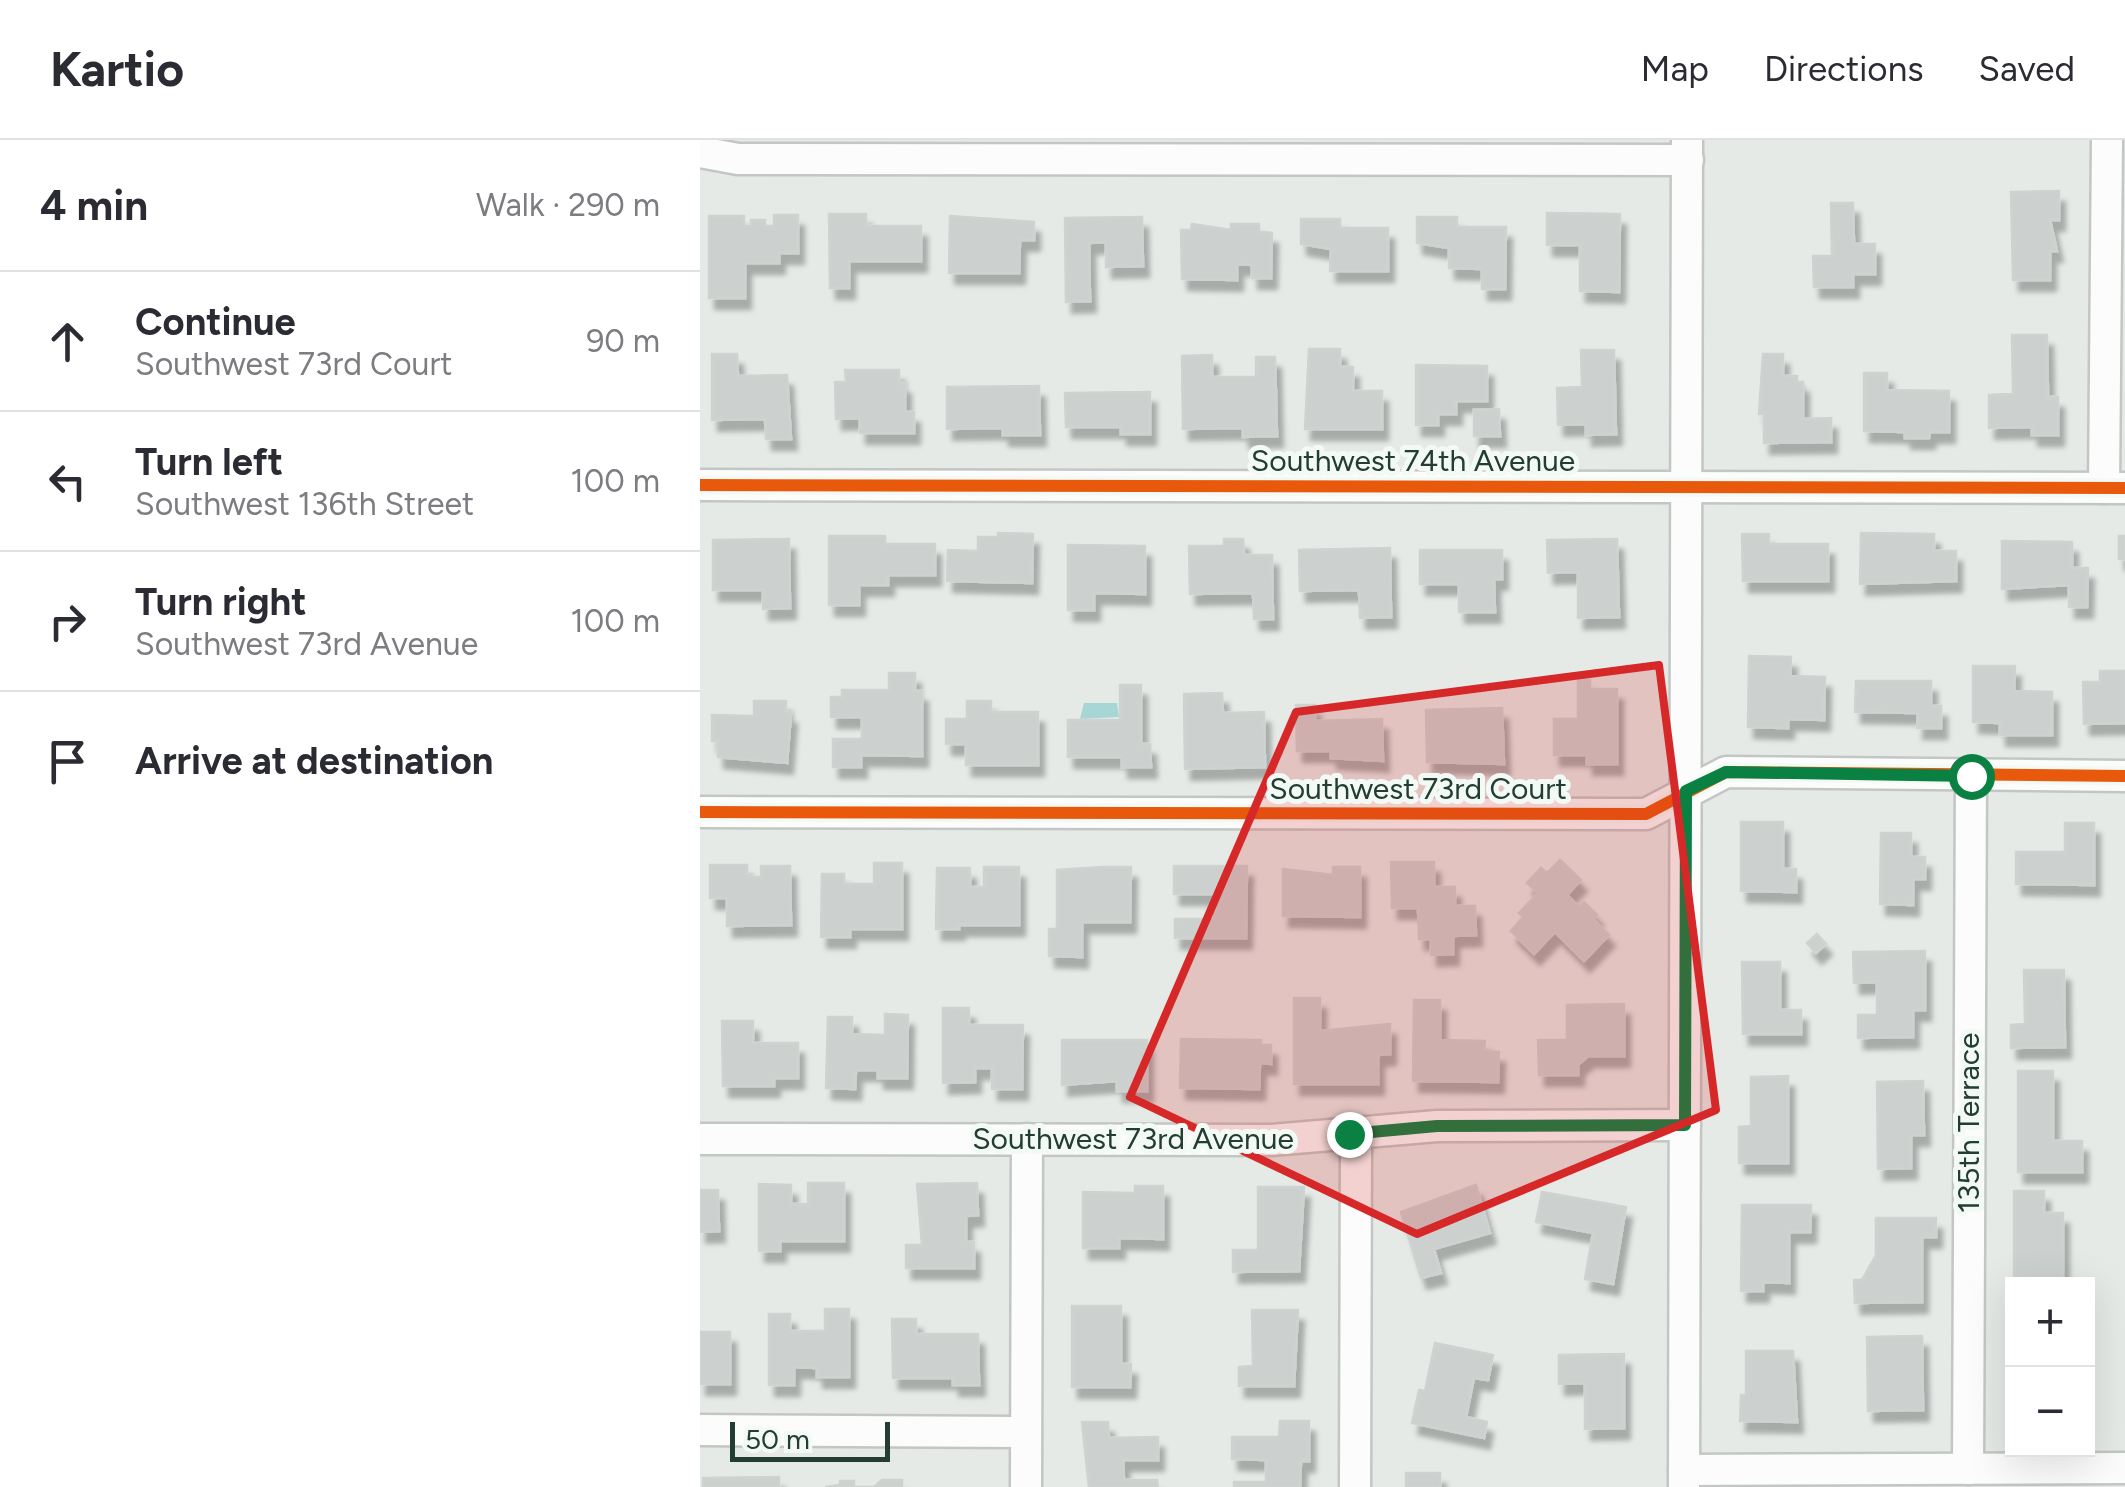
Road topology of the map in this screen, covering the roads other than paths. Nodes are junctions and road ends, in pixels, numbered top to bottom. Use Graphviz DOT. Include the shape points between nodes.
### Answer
graph roads {
  1 [pos="2107,140"];
  2 [pos="1688,150"];
  3 [pos="704,154"];
  4 [pos="700,486"];
  5 [pos="1687,487"];
  6 [pos="2114,488"];
  7 [pos="1971,776"];
  8 [pos="2125,776"];
  9 [pos="1686,791"];
  10 [pos="700,812"];
  11 [pos="1685,1125"];
  12 [pos="1356,1133"];
  13 [pos="700,1139"];
  14 [pos="1027,1139"];
  15 [pos="700,1430"];
  16 [pos="1026,1432"];
  17 [pos="1968,1468"];
  18 [pos="2125,1468"];
  19 [pos="1684,1478"];
  20 [pos="1026,1487"];
  21 [pos="1354,1487"];
  1 -- 6 [label="street"];
  2 -- 3 [label="street"];
  2 -- 5 [label="street"];
  4 -- 5 [label="street, Southwest 74th Avenue"];
  5 -- 6 [label="street, Southwest 74th Avenue"];
  5 -- 9 [label="street"];
  7 -- 8 [label="street, Southwest 73rd Court"];
  7 -- 9 [label="street, Southwest 73rd Court" via="1726,772"];
  7 -- 17 [label="street, 135th Terrace"];
  9 -- 10 [label="street, Southwest 73rd Court" via="1646,814"];
  9 -- 11 [label="street"];
  11 -- 12 [label="street, Southwest 73rd Avenue" via="1437,1126"];
  11 -- 19 [label="street"];
  12 -- 14 [label="street, Southwest 73rd Avenue" via="1270,1140"];
  12 -- 21 [label="street"];
  13 -- 14 [label="street, Southwest 73rd Avenue"];
  14 -- 16 [label="street"];
  15 -- 16 [label="street"];
  16 -- 20 [label="street"];
  17 -- 18 [label="street"];
  17 -- 19 [label="street"];
}
